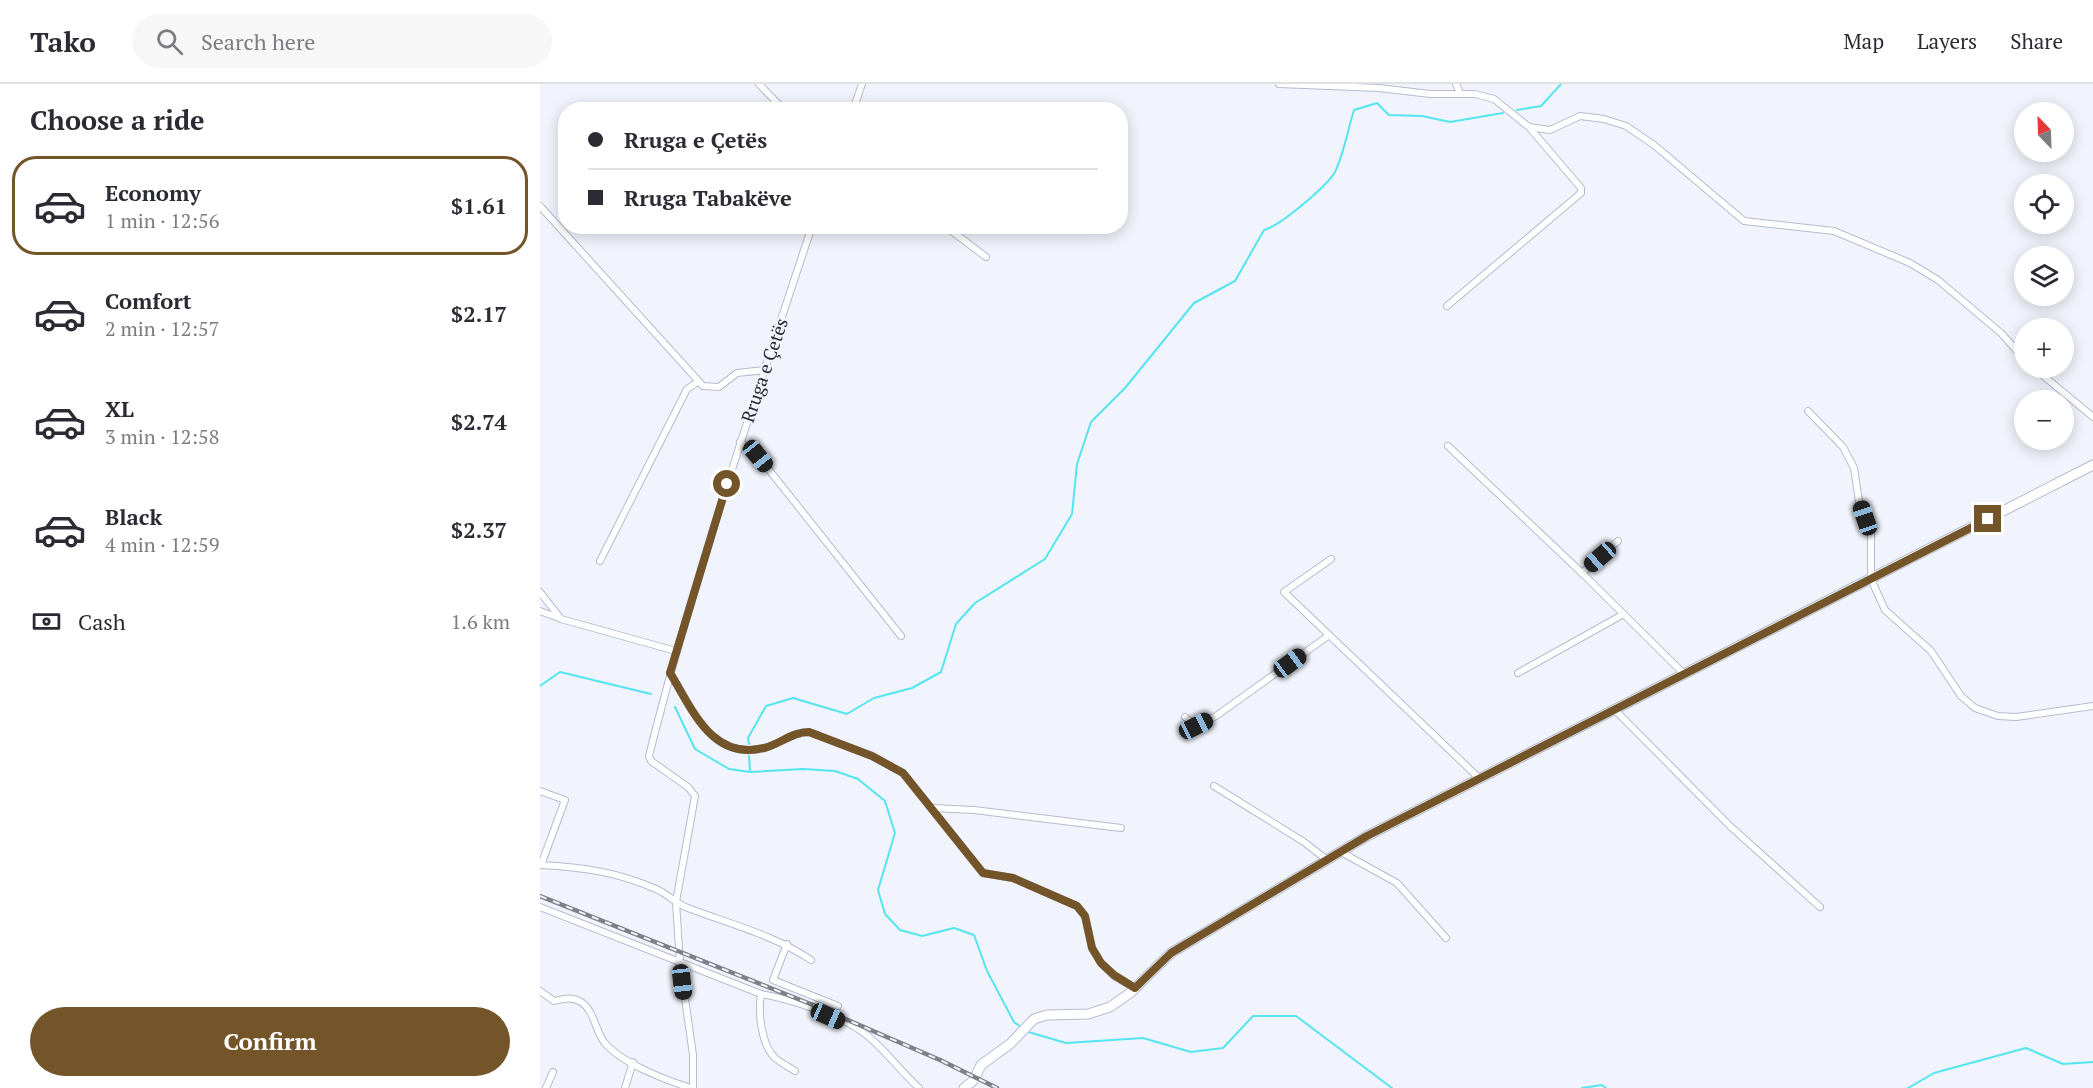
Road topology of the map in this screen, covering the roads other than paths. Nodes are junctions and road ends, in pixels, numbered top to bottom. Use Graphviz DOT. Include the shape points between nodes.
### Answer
graph roads {
  1 [pos="759,84"];
  2 [pos="862,84"];
  3 [pos="1279,84"];
  4 [pos="1456,84"];
  5 [pos="1460,93"];
  6 [pos="776,102"];
  7 [pos="856,102"];
  8 [pos="1529,127"];
  9 [pos="540,206"];
  10 [pos="558,226"];
  11 [pos="565,234"];
  12 [pos="809,234"];
  13 [pos="956,234"];
  14 [pos="986,257"];
  15 [pos="1447,306"];
  16 [pos="2014,348"];
  17 [pos="765,370"];
  18 [pos="2046,378"];
  19 [pos="698,382"];
  20 [pos="1809,411"];
  21 [pos="2093,417"];
  22 [pos="740,442"];
  23 [pos="1448,446"];
  24 [pos="2093,465"];
  25 [pos="1618,541"];
  26 [pos="1331,559"];
  27 [pos="600,561"];
  28 [pos="1582,573"];
  29 [pos="1871,579"];
  30 [pos="540,592"];
  31 [pos="540,611"];
  32 [pos="1622,615"];
  33 [pos="561,619"];
  34 [pos="901,636"];
  35 [pos="1328,636"];
  36 [pos="676,651"];
  37 [pos="670,673"];
  38 [pos="1518,673"];
  39 [pos="1683,673"];
  40 [pos="2093,706"];
  41 [pos="1614,709"];
  42 [pos="1185,717"];
  43 [pos="1481,780"];
  44 [pos="1214,786"];
  45 [pos="540,790"];
  46 [pos="933,808"];
  47 [pos="1121,828"];
  48 [pos="1341,852"];
  49 [pos="1327,860"];
  50 [pos="541,865"];
  51 [pos="676,902"];
  52 [pos="540,907"];
  53 [pos="1820,907"];
  54 [pos="1446,938"];
  55 [pos="787,944"];
  56 [pos="811,960"];
  57 [pos="680,963"];
  58 [pos="1135,988"];
  59 [pos="540,991"];
  60 [pos="761,994"];
  61 [pos="838,1006"];
  62 [pos="633,1062"];
  63 [pos="795,1071"];
  64 [pos="553,1072"];
  65 [pos="540,1084"];
  66 [pos="545,1088"];
  67 [pos="625,1088"];
  68 [pos="692,1088"];
  69 [pos="919,1088"];
  70 [pos="964,1088"];
  1 -- 6 [label="street"];
  2 -- 7 [label="street"];
  3 -- 5 [label="street"];
  4 -- 5 [label="street"];
  5 -- 8 [label="street" via="1494,99"];
  8 -- 15 [label="street" via="1581,188 1581,193"];
  8 -- 16 [label="street" via="1550,130 1580,116 1626,126 1744,221 1834,231 1910,263 1938,280"];
  9 -- 10 [label="street"];
  11 -- 19 [label="street"];
  12 -- 17 [label="street, Rruga e Çetës"];
  13 -- 14 [label="street"];
  17 -- 19 [label="street" via="737,373 713,388"];
  17 -- 22 [label="street, Rruga e Çetës"];
  18 -- 21 [label="street"];
  19 -- 27 [label="street" via="687,389"];
  20 -- 29 [label="street" via="1843,447 1854,468 1859,501 1871,534"];
  22 -- 34 [label="street" via="758,456"];
  22 -- 36 [label="street, Rruga e Çetës"];
  23 -- 28 [label="street"];
  24 -- 29 [label="street"];
  25 -- 28 [label="street"];
  26 -- 35 [label="street" via="1284,592"];
  28 -- 32 [label="street"];
  29 -- 39 [label="street"];
  29 -- 40 [label="street" via="1885,610 1931,651 1961,696 1975,708 2016,717"];
  30 -- 33 [label="street"];
  31 -- 33 [label="street"];
  32 -- 38 [label="street"];
  32 -- 39 [label="street"];
  33 -- 36 [label="street"];
  35 -- 42 [label="street" via="1216,716 1196,726"];
  35 -- 43 [label="street"];
  36 -- 37 [label="street, Rruga e Çetës"];
  37 -- 46 [label="street" via="697,721 724,744 756,750 798,733 814,734 872,756 903,773"];
  37 -- 51 [label="street, Rruga e Çetës" via="649,756 695,796"];
  39 -- 41 [label="street"];
  41 -- 43 [label="street"];
  41 -- 53 [label="street" via="1730,826"];
  43 -- 48 [label="street"];
  44 -- 49 [label="street"];
  45 -- 50 [label="street" via="565,800"];
  46 -- 47 [label="street"];
  46 -- 58 [label="street" via="983,873 1013,878 1077,906 1085,916 1092,948 1101,963"];
  48 -- 49 [label="street"];
  48 -- 54 [label="street" via="1397,883"];
  49 -- 58 [label="street" via="1171,953"];
  50 -- 51 [label="street" via="605,870 660,891"];
  51 -- 55 [label="street"];
  51 -- 57 [label="street"];
  52 -- 57 [label="street"];
  55 -- 56 [label="street"];
  55 -- 61 [label="street" via="773,980"];
  57 -- 60 [label="street"];
  57 -- 68 [label="street" via="693,1054"];
  58 -- 70 [label="street" via="1100,1012 1034,1019 1002,1051 981,1065 974,1080"];
  59 -- 62 [label="street" via="554,1001 571,997 582,1003 602,1040"];
  60 -- 63 [label="street" via="760,1022 768,1044 774,1057"];
  60 -- 69 [label="street" via="786,998 861,1031"];
  62 -- 67 [label="street"];
  62 -- 68 [label="street"];
  64 -- 66 [label="street"];
  65 -- 66 [label="street"];
}
